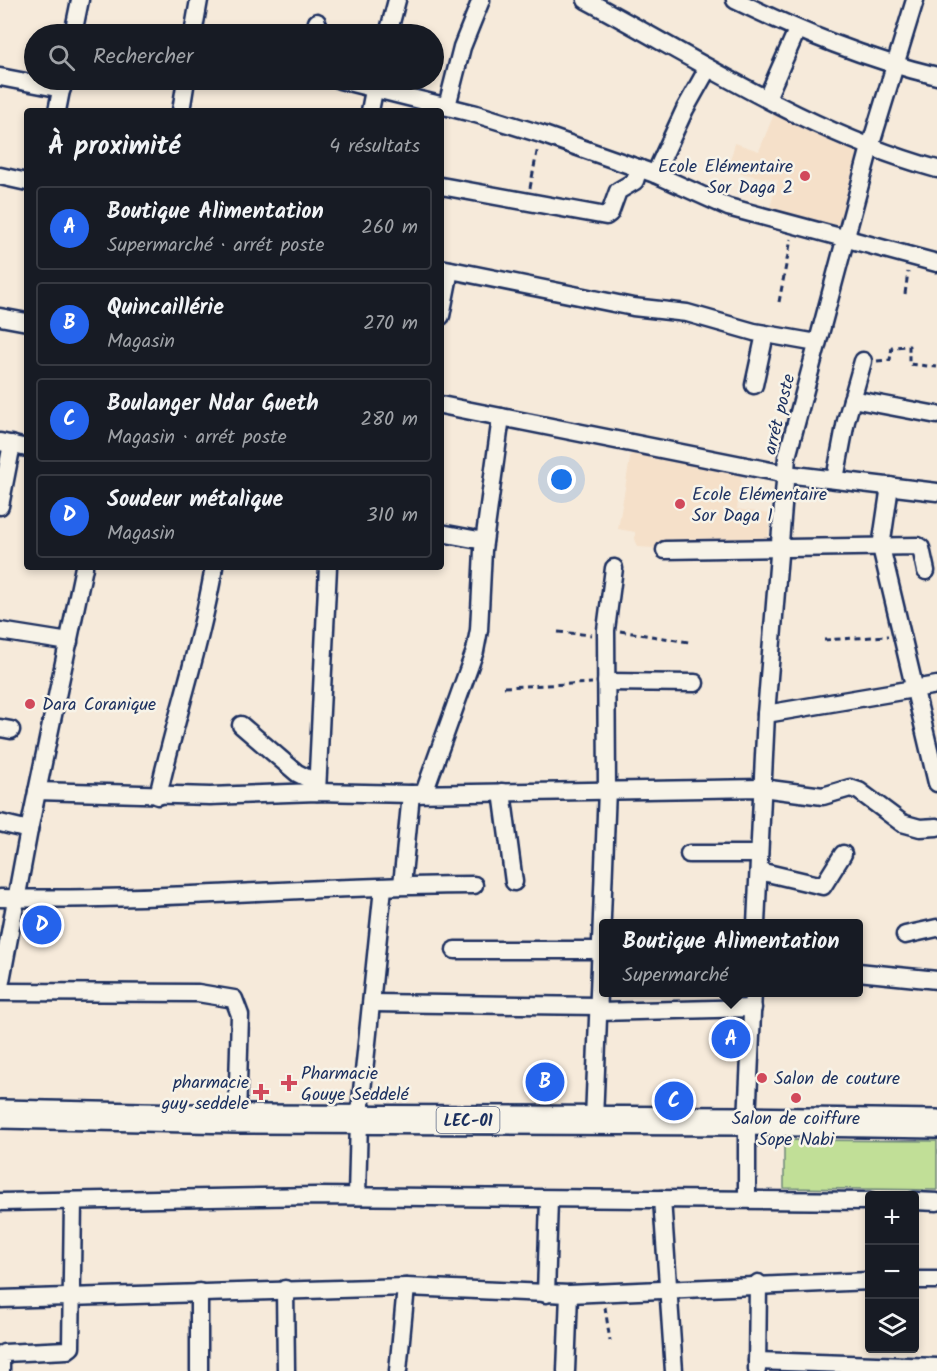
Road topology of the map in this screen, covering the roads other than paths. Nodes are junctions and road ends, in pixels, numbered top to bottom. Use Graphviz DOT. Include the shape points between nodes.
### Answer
graph roads {
  1 [pos="80,0"];
  2 [pos="199,0"];
  3 [pos="397,0"];
  4 [pos="481,0"];
  5 [pos="586,0"];
  6 [pos="735,0"];
  7 [pos="915,0"];
  8 [pos="75,24"];
  9 [pos="195,24"];
  10 [pos="391,24"];
  11 [pos="796,30"];
  12 [pos="895,66"];
  13 [pos="708,68"];
  14 [pos="937,76"];
  15 [pos="0,77"];
  16 [pos="24,80"];
  17 [pos="62,90"];
  18 [pos="184,90"];
  19 [pos="374,90"];
  20 [pos="397,90"];
  21 [pos="766,98"];
  22 [pos="447,106"];
  23 [pos="58,108"];
  24 [pos="181,108"];
  25 [pos="371,108"];
  26 [pos="870,147"];
  27 [pos="937,169"];
  28 [pos="647,171"];
  29 [pos="0,177"];
  30 [pos="24,181"];
  31 [pos="444,187"];
  32 [pos="845,240"];
  33 [pos="937,263"];
  34 [pos="445,269"];
  35 [pos="0,316"];
  36 [pos="24,321"];
  37 [pos="765,334"];
  38 [pos="817,343"];
  39 [pos="863,361"];
  40 [pos="754,385"];
  41 [pos="852,399"];
  42 [pos="444,406"];
  43 [pos="937,415"];
  44 [pos="501,417"];
  45 [pos="13,445"];
  46 [pos="786,474"];
  47 [pos="834,479"];
  48 [pos="890,486"];
  49 [pos="937,492"];
  50 [pos="0,506"];
  51 [pos="444,533"];
  52 [pos="484,542"];
  53 [pos="781,547"];
  54 [pos="880,547"];
  55 [pos="665,550"];
  56 [pos="614,568"];
  57 [pos="83,570"];
  58 [pos="213,570"];
  59 [pos="328,570"];
  60 [pos="926,571"];
  61 [pos="0,631"];
  62 [pos="69,642"];
  63 [pos="606,682"];
  64 [pos="695,683"];
  65 [pos="937,685"];
  66 [pos="914,690"];
  67 [pos="766,714"];
  68 [pos="241,725"];
  69 [pos="937,783"];
  70 [pos="317,788"];
  71 [pos="762,788"];
  72 [pos="607,789"];
  73 [pos="37,791"];
  74 [pos="502,792"];
  75 [pos="417,793"];
  76 [pos="158,796"];
  77 [pos="0,823"];
  78 [pos="937,827"];
  79 [pos="29,830"];
  80 [pos="688,854"];
  81 [pos="843,854"];
  82 [pos="759,862"];
  83 [pos="514,882"];
  84 [pos="402,885"];
  85 [pos="474,885"];
  86 [pos="383,888"];
  87 [pos="8,899"];
  88 [pos="603,919"];
  89 [pos="756,919"];
  90 [pos="937,928"];
  91 [pos="905,935"];
  92 [pos="455,950"];
  93 [pos="599,950"];
  94 [pos="863,973"];
  95 [pos="937,980"];
  96 [pos="0,985"];
  97 [pos="0,992"];
  98 [pos="600,997"];
  99 [pos="753,1000"];
  100 [pos="372,1003"];
  101 [pos="599,1009"];
  102 [pos="0,1114"];
  103 [pos="237,1119"];
  104 [pos="359,1120"];
  105 [pos="594,1120"];
  106 [pos="747,1120"];
  107 [pos="937,1124"];
  108 [pos="357,1196"];
  109 [pos="747,1198"];
  110 [pos="662,1199"];
  111 [pos="549,1200"];
  112 [pos="865,1200"];
  113 [pos="72,1201"];
  114 [pos="919,1201"];
  115 [pos="0,1202"];
  116 [pos="937,1202"];
  117 [pos="919,1280"];
  118 [pos="937,1280"];
  119 [pos="865,1281"];
  120 [pos="758,1284"];
  121 [pos="406,1287"];
  122 [pos="667,1288"];
  123 [pos="285,1289"];
  124 [pos="199,1292"];
  125 [pos="569,1293"];
  126 [pos="546,1294"];
  127 [pos="71,1296"];
  128 [pos="0,1299"];
  129 [pos="0,1337"];
  130 [pos="1,1363"];
  131 [pos="757,1366"];
  132 [pos="937,1367"];
  133 [pos="200,1371"];
  134 [pos="286,1371"];
  135 [pos="398,1371"];
  136 [pos="565,1371"];
  137 [pos="674,1371"];
  1 -- 8 [label="street"];
  2 -- 9 [label="street"];
  3 -- 10 [label="street"];
  4 -- 22 [label="street" via="462,47"];
  5 -- 13 [label="street"];
  6 -- 11 [label="street"];
  7 -- 12 [label="street, arrét poste"];
  11 -- 12 [label="street"];
  11 -- 21 [label="street"];
  12 -- 14 [label="street"];
  12 -- 26 [label="street, arrét poste"];
  13 -- 21 [label="street"];
  13 -- 28 [label="street"];
  15 -- 16 [label="street"];
  17 -- 23 [label="street"];
  18 -- 24 [label="street"];
  19 -- 25 [label="street"];
  20 -- 22 [label="street"];
  21 -- 26 [label="street"];
  22 -- 28 [label="street"];
  26 -- 27 [label="street"];
  26 -- 32 [label="street, arrét poste"];
  28 -- 31 [label="street" via="618,191 608,215"];
  28 -- 32 [label="street" via="720,204"];
  29 -- 30 [label="street"];
  32 -- 33 [label="street"];
  32 -- 38 [label="street, arrét poste"];
  34 -- 37 [label="street" via="633,307 687,313"];
  35 -- 36 [label="street"];
  37 -- 38 [label="street"];
  37 -- 40 [label="street"];
  38 -- 46 [label="street, arrét poste"];
  39 -- 41 [label="street"];
  41 -- 43 [label="street"];
  41 -- 47 [label="street"];
  42 -- 44 [label="street"];
  44 -- 46 [label="street"];
  44 -- 52 [label="street"];
  45 -- 50 [label="street"];
  46 -- 47 [label="street"];
  46 -- 53 [label="street, arrét poste"];
  47 -- 48 [label="street"];
  48 -- 49 [label="street"];
  48 -- 54 [label="street"];
  51 -- 52 [label="street"];
  52 -- 75 [label="street" via="475,651"];
  53 -- 54 [label="street"];
  53 -- 55 [label="street"];
  53 -- 67 [label="street, arrét poste"];
  54 -- 60 [label="street" via="920,547"];
  54 -- 66 [label="street"];
  56 -- 63 [label="street" via="606,633"];
  57 -- 62 [label="street"];
  58 -- 76 [label="street" via="202,632"];
  59 -- 70 [label="street"];
  61 -- 62 [label="street"];
  62 -- 73 [label="street"];
  63 -- 64 [label="street"];
  63 -- 72 [label="street"];
  65 -- 66 [label="street"];
  66 -- 67 [label="street"];
  66 -- 69 [label="street"];
  67 -- 71 [label="street, arrét poste"];
  68 -- 70 [label="street"];
  70 -- 75 [label="street"];
  70 -- 76 [label="street"];
  71 -- 72 [label="street"];
  71 -- 78 [label="street" via="823,796 855,789 902,823"];
  71 -- 82 [label="street, arrét poste"];
  72 -- 74 [label="street"];
  72 -- 88 [label="street"];
  73 -- 76 [label="street"];
  73 -- 79 [label="street"];
  74 -- 75 [label="street"];
  74 -- 83 [label="street"];
  75 -- 84 [label="street"];
  77 -- 79 [label="street"];
  79 -- 87 [label="street"];
  80 -- 82 [label="street"];
  81 -- 82 [label="street" via="823,886"];
  82 -- 89 [label="street, arrét poste"];
  84 -- 85 [label="street"];
  84 -- 86 [label="street"];
  86 -- 87 [label="street"];
  86 -- 100 [label="street"];
  87 -- 96 [label="street"];
  90 -- 91 [label="street"];
  92 -- 93 [label="street"];
  94 -- 95 [label="street"];
  97 -- 103 [label="street" via="198,993 234,999 240,1015"];
  98 -- 101 [label="street"];
  99 -- 101 [label="street"];
  99 -- 106 [label="street"];
  100 -- 101 [label="street"];
  100 -- 104 [label="street"];
  101 -- 105 [label="street"];
  102 -- 103 [label="highway, LEC-01"];
  103 -- 104 [label="highway, LEC-01"];
  104 -- 105 [label="highway, LEC-01"];
  104 -- 108 [label="street"];
  105 -- 106 [label="highway, LEC-01"];
  106 -- 107 [label="highway, LEC-01"];
  106 -- 109 [label="street"];
  108 -- 111 [label="street"];
  108 -- 113 [label="street"];
  109 -- 110 [label="street"];
  109 -- 112 [label="street"];
  110 -- 111 [label="street"];
  110 -- 122 [label="street"];
  111 -- 126 [label="street"];
  113 -- 115 [label="street"];
  113 -- 127 [label="street"];
  114 -- 116 [label="street"];
  117 -- 118 [label="street"];
  119 -- 120 [label="street"];
  120 -- 122 [label="street"];
  120 -- 131 [label="street"];
  121 -- 123 [label="street"];
  121 -- 126 [label="street"];
  121 -- 135 [label="street"];
  122 -- 125 [label="street"];
  122 -- 137 [label="street"];
  123 -- 124 [label="street"];
  123 -- 134 [label="street"];
  124 -- 127 [label="street"];
  124 -- 133 [label="street"];
  125 -- 126 [label="street"];
  125 -- 136 [label="street"];
  127 -- 128 [label="street"];
  127 -- 130 [label="street" via="70,1349"];
  129 -- 130 [label="street"];
  131 -- 132 [label="street"];
}
